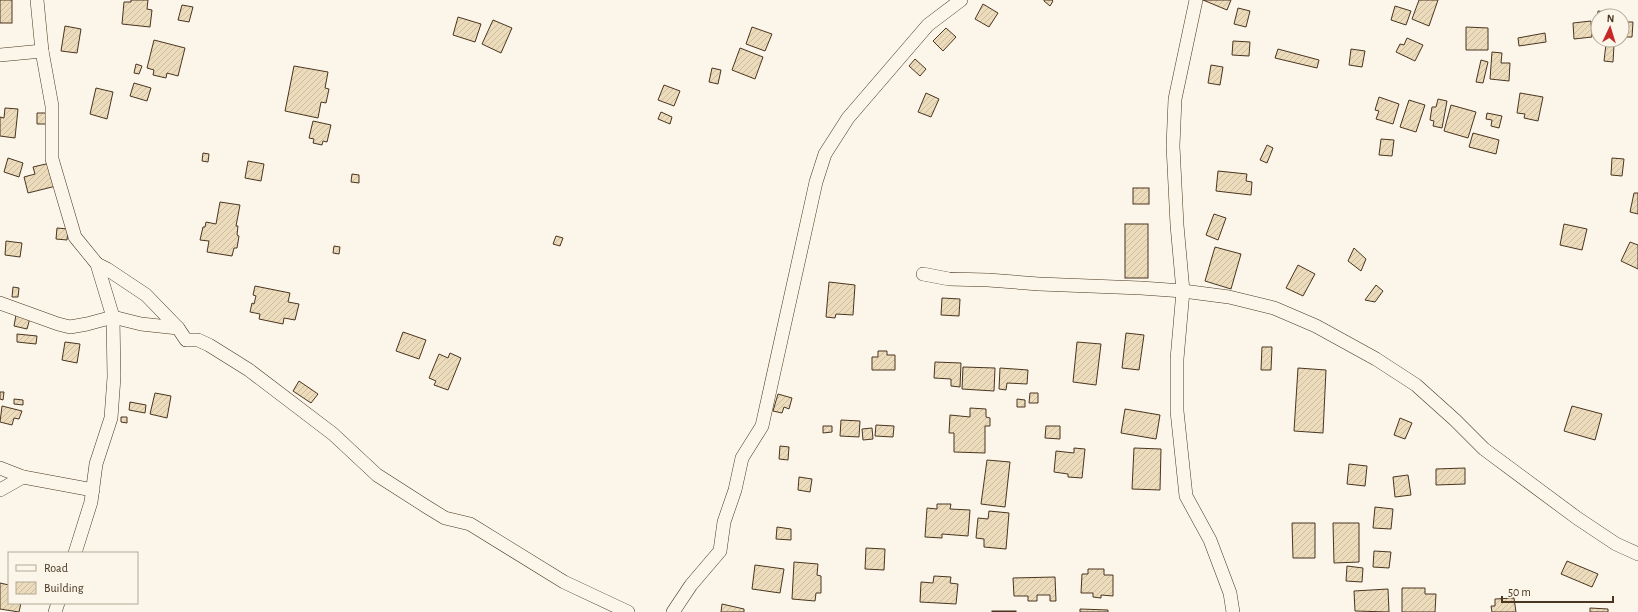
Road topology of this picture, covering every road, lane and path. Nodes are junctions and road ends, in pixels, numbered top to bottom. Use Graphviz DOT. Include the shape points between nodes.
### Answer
graph roads {
  1 [pos="37,0"];
  2 [pos="961,0"];
  3 [pos="1196,0"];
  4 [pos="42,51"];
  5 [pos="0,55"];
  6 [pos="97,264"];
  7 [pos="923,274"];
  8 [pos="1183,292"];
  9 [pos="0,303"];
  10 [pos="113,317"];
  11 [pos="178,328"];
  12 [pos="0,468"];
  13 [pos="23,477"];
  14 [pos="0,490"];
  15 [pos="92,490"];
  16 [pos="75,552"];
  17 [pos="1638,554"];
  18 [pos="628,612"];
  19 [pos="672,612"];
  20 [pos="1233,612"];
  1 -- 4 [label="street"];
  2 -- 19 [label="street" via="928,25 848,118 825,154 816,182 762,426 742,458 724,522 720,551"];
  3 -- 8 [label="street" via="1174,108 1173,146"];
  4 -- 5 [label="street"];
  4 -- 6 [label="street" via="52,106 52,159 75,237"];
  6 -- 10 [label="street"];
  6 -- 11 [label="street" via="146,295"];
  7 -- 8 [label="street" via="949,279"];
  8 -- 17 [label="street" via="1229,297 1274,308 1316,326 1376,359 1416,385 1484,449 1616,544"];
  8 -- 20 [label="street" via="1177,359 1178,411 1186,496 1210,540 1230,593"];
  9 -- 10 [label="street" via="70,327"];
  10 -- 11 [label="street" via="141,324"];
  10 -- 15 [label="street" via="114,377 111,418 96,464"];
  11 -- 18 [label="street" via="186,340 198,340 209,345 249,370 333,434 377,475 427,507 446,518 470,524 564,582"];
  12 -- 13 [label="street"];
  13 -- 14 [label="street"];
  13 -- 15 [label="street"];
  15 -- 16 [label="street" via="91,502"];
}
